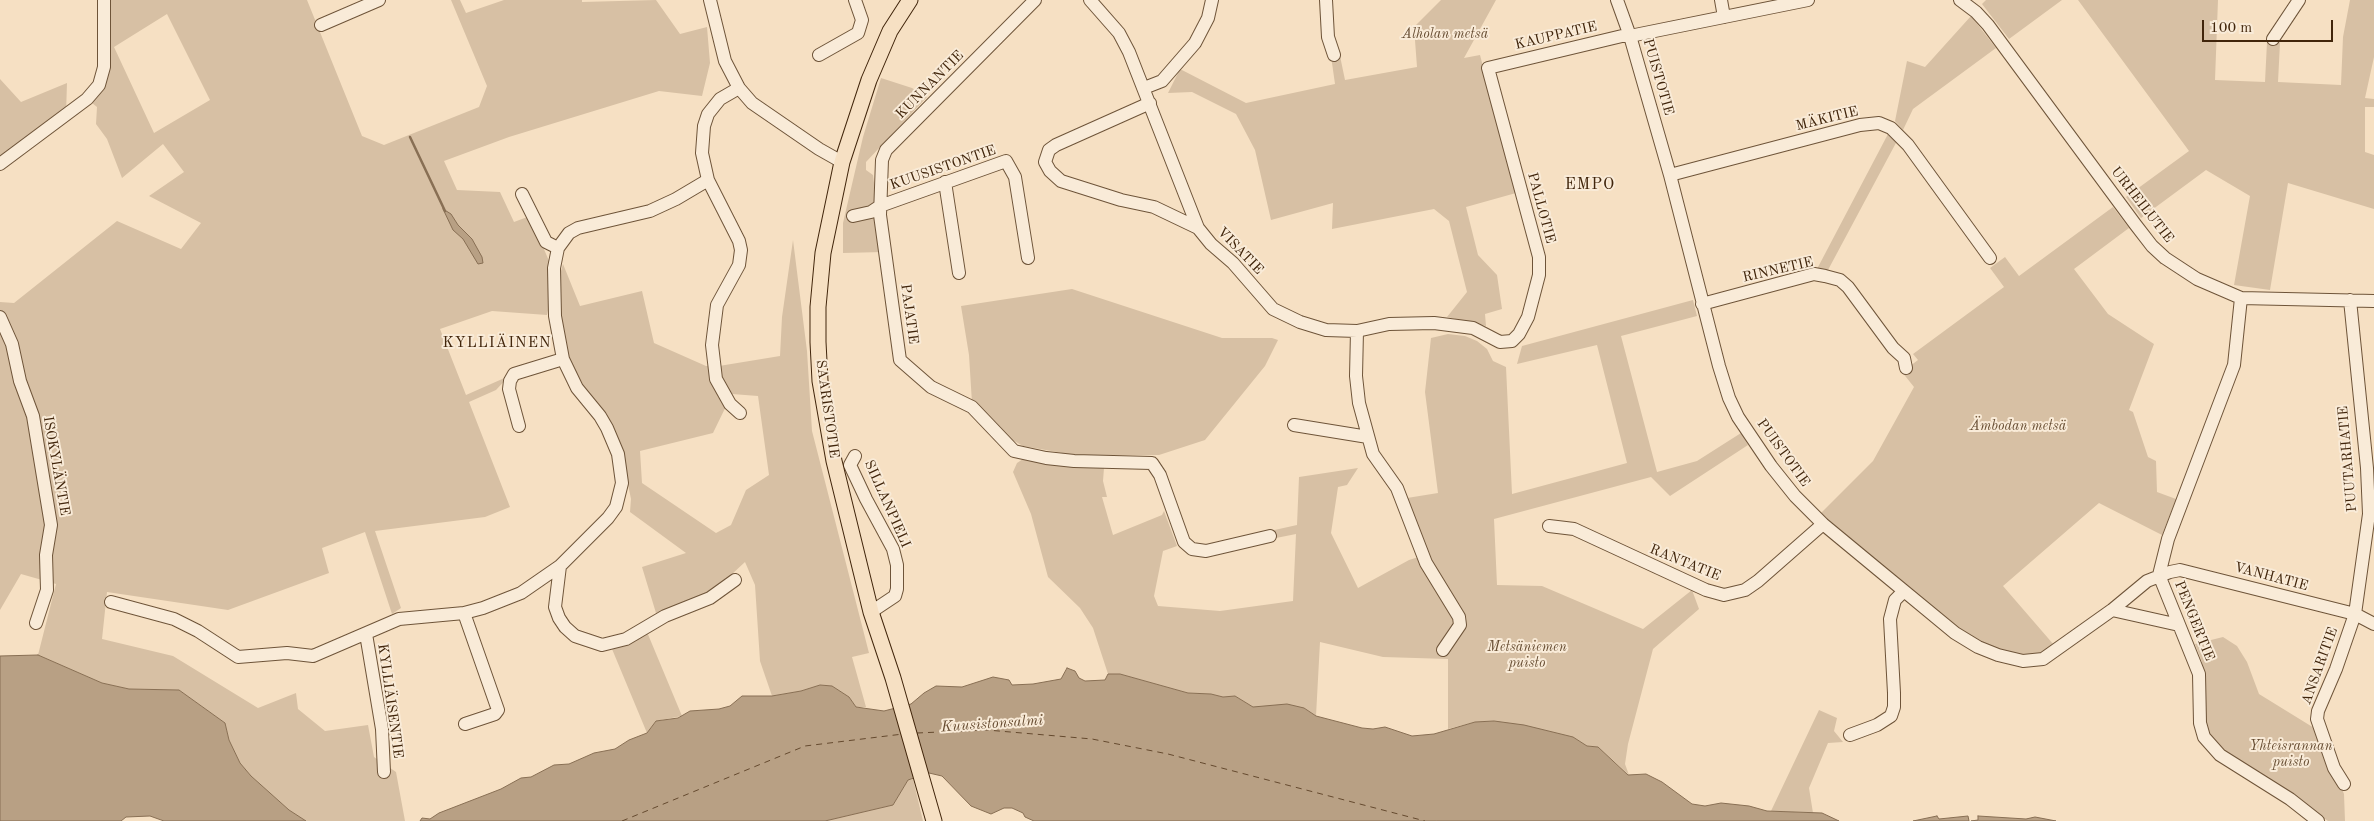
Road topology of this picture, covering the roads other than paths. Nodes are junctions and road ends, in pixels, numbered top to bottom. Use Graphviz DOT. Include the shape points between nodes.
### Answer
graph roads {
  1 [pos="104,0"];
  2 [pos="379,0"];
  3 [pos="710,0"];
  4 [pos="855,0"];
  5 [pos="910,0"];
  6 [pos="1035,0"];
  7 [pos="1090,0"];
  8 [pos="1212,0"];
  9 [pos="1326,0"];
  10 [pos="1617,0"];
  11 [pos="1721,0"];
  12 [pos="1808,0"];
  13 [pos="1960,0"];
  14 [pos="2299,0"];
  15 [pos="1724,17"];
  16 [pos="320,24"];
  17 [pos="1630,36"];
  18 [pos="2272,39"];
  19 [pos="819,55"];
  20 [pos="1334,55"];
  21 [pos="1488,68"];
  22 [pos="739,88"];
  23 [pos="1144,88"];
  24 [pos="1150,103"];
  25 [pos="842,162"];
  26 [pos="0,164"];
  27 [pos="1670,175"];
  28 [pos="708,180"];
  29 [pos="945,182"];
  30 [pos="522,194"];
  31 [pos="880,206"];
  32 [pos="853,216"];
  33 [pos="1198,228"];
  34 [pos="558,248"];
  35 [pos="1028,258"];
  36 [pos="1990,258"];
  37 [pos="959,273"];
  38 [pos="2241,298"];
  39 [pos="2350,300"];
  40 [pos="2374,301"];
  41 [pos="1702,304"];
  42 [pos="0,317"];
  43 [pos="1357,331"];
  44 [pos="1500,342"];
  45 [pos="563,359"];
  46 [pos="1906,368"];
  47 [pos="740,413"];
  48 [pos="1294,425"];
  49 [pos="519,426"];
  50 [pos="1368,437"];
  51 [pos="855,456"];
  52 [pos="1823,524"];
  53 [pos="1549,526"];
  54 [pos="1270,536"];
  55 [pos="560,566"];
  56 [pos="2159,575"];
  57 [pos="735,580"];
  58 [pos="1904,591"];
  59 [pos="111,602"];
  60 [pos="2112,610"];
  61 [pos="871,612"];
  62 [pos="464,613"];
  63 [pos="2355,614"];
  64 [pos="36,623"];
  65 [pos="2374,624"];
  66 [pos="2179,625"];
  67 [pos="366,634"];
  68 [pos="1443,650"];
  69 [pos="465,724"];
  70 [pos="1850,735"];
  71 [pos="384,772"];
  72 [pos="2344,784"];
  73 [pos="934,821"];
  74 [pos="2318,821"];
  1 -- 26 [label="street" via="104,67 99,85 87,99"];
  2 -- 16 [label="street"];
  3 -- 22 [label="street" via="725,61"];
  4 -- 19 [label="street" via="862,20 858,33"];
  5 -- 25 [label="main road, SAARISTOTIE" via="890,31 868,80"];
  6 -- 31 [label="street, KUNNANTIE" via="886,150 882,160"];
  7 -- 23 [label="street, VISATIE" via="1119,33"];
  8 -- 23 [label="street" via="1208,18 1195,44 1162,81"];
  9 -- 20 [label="street" via="1328,36"];
  10 -- 17 [label="street, PUISTOTIE"];
  11 -- 15 [label="street"];
  12 -- 15 [label="street"];
  13 -- 38 [label="street, URHEILUTIE" via="1976,12 2002,43 2152,246 2197,279"];
  14 -- 18 [label="street"];
  15 -- 17 [label="street"];
  17 -- 21 [label="street, KAUPPATIE"];
  17 -- 27 [label="street, PUISTOTIE"];
  21 -- 44 [label="street, PALLOTIE" via="1539,257 1539,275 1528,317 1512,341"];
  22 -- 25 [label="street" via="757,107"];
  22 -- 28 [label="street" via="720,99 708,114 702,147"];
  23 -- 24 [label="street, VISATIE"];
  24 -- 33 [label="street, VISATIE"];
  24 -- 33 [label="street" via="1056,145 1049,150 1046,162 1061,181 1154,207"];
  25 -- 61 [label="main road, SAARISTOTIE" via="823,253 818,307 820,381 834,461"];
  27 -- 36 [label="street, MÄKITIE" via="1860,125 1879,123 1891,128 1908,145"];
  27 -- 41 [label="street, PUISTOTIE"];
  28 -- 34 [label="street" via="650,211 578,228 568,233"];
  28 -- 47 [label="street" via="741,250 739,265 717,305 712,345 716,379 730,404"];
  29 -- 31 [label="street, KUUSISTONTIE"];
  29 -- 35 [label="street, KUUSISTONTIE" via="1006,161 1015,177"];
  29 -- 37 [label="street"];
  30 -- 34 [label="street" via="546,242"];
  31 -- 32 [label="street, KUUSISTONTIE" via="872,212"];
  31 -- 54 [label="street, PAJATIE" via="900,360 930,387 972,407 1014,451 1074,461 1152,463 1160,475 1184,542 1198,551"];
  33 -- 43 [label="street, VISATIE" via="1273,309 1313,327"];
  34 -- 45 [label="street, KYLLIÄISENTIE" via="554,268 555,316"];
  38 -- 39 [label="street, URHEILUTIE"];
  38 -- 56 [label="street, PENGERTIE" via="2234,365 2168,539"];
  39 -- 40 [label="street, URHEILUTIE"];
  39 -- 63 [label="street, PUUTARHATIE" via="2367,468 2368,514"];
  41 -- 46 [label="street, RINNETIE" via="1814,274 1840,280 1904,358"];
  41 -- 52 [label="street, PUISTOTIE" via="1718,366 1738,417 1794,496"];
  42 -- 64 [label="street, ISOKYLÄNTIE" via="12,344 20,382 33,416 51,525 46,555 47,590"];
  43 -- 44 [label="street, VISATIE" via="1391,324 1434,323 1473,328"];
  43 -- 50 [label="street" via="1356,376"];
  45 -- 49 [label="street" via="514,374 509,390"];
  45 -- 55 [label="street, KYLLIÄISENTIE" via="577,388 607,428 618,454 622,483 616,507 608,518"];
  48 -- 50 [label="street"];
  50 -- 68 [label="street" via="1373,454 1397,488 1426,563 1459,617 1460,626"];
  51 -- 61 [label="street, SILLANPIELI" via="850,465 893,549 897,566 895,596"];
  52 -- 53 [label="street, RANTATIE" via="1758,581 1745,590 1724,595 1690,583 1574,529"];
  52 -- 58 [label="street, PUISTOTIE"];
  55 -- 57 [label="street" via="555,607 558,618 575,636 602,645 626,639 665,616 710,598"];
  55 -- 62 [label="street, KYLLIÄISENTIE" via="521,593"];
  56 -- 60 [label="street, PUISTOTIE"];
  56 -- 63 [label="street, VANHATIE" via="2180,570 2192,572"];
  56 -- 66 [label="street, PENGERTIE"];
  58 -- 60 [label="street, PUISTOTIE" via="1978,647 2023,661 2043,659"];
  58 -- 70 [label="street" via="1896,600 1890,619 1894,693 1891,716"];
  59 -- 67 [label="street, KYLLIÄISENTIE" via="174,619 238,657 287,653 313,656"];
  60 -- 66 [label="street"];
  61 -- 73 [label="main road, SAARISTOTIE"];
  62 -- 67 [label="street, KYLLIÄISENTIE" via="405,618"];
  62 -- 69 [label="street" via="498,710 495,714"];
  63 -- 65 [label="street, VANHATIE"];
  63 -- 72 [label="street, ANSARITIE" via="2317,719 2334,768"];
  66 -- 74 [label="street, PENGERTIE" via="2199,674 2200,723 2204,737 2220,755 2290,799"];
  67 -- 71 [label="street, KYLLIÄISENTIE" via="382,729"];
}
